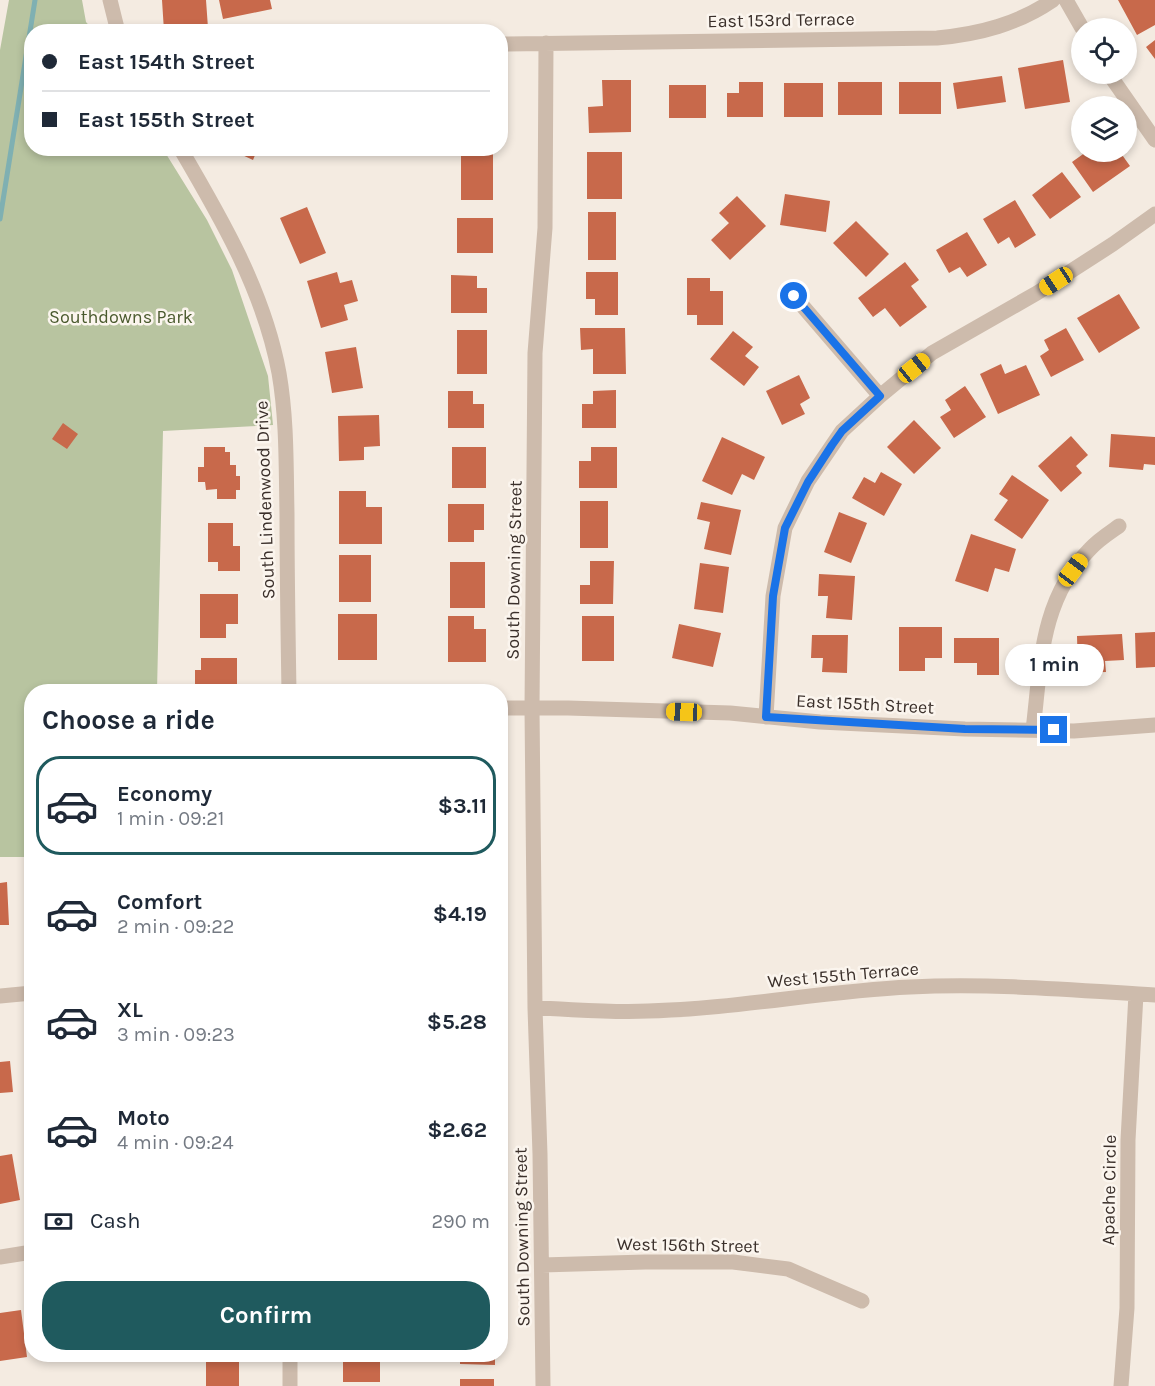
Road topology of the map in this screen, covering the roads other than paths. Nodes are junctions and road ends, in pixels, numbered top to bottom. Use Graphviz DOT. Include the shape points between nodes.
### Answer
graph roads {
  1 [pos="110,0"];
  2 [pos="1053,0"];
  3 [pos="1066,0"];
  4 [pos="1076,18"];
  5 [pos="116,24"];
  6 [pos="546,43"];
  7 [pos="508,44"];
  8 [pos="1116,84"];
  9 [pos="1155,140"];
  10 [pos="185,156"];
  11 [pos="1155,214"];
  12 [pos="794,296"];
  13 [pos="880,396"];
  14 [pos="1119,526"];
  15 [pos="289,684"];
  16 [pos="508,708"];
  17 [pos="532,708"];
  18 [pos="766,717"];
  19 [pos="1155,725"];
  20 [pos="1033,730"];
  21 [pos="24,994"];
  22 [pos="1136,994"];
  23 [pos="1155,995"];
  24 [pos="0,996"];
  25 [pos="534,1008"];
  26 [pos="24,1253"];
  27 [pos="0,1257"];
  28 [pos="542,1265"];
  29 [pos="862,1301"];
  30 [pos="290,1362"];
  31 [pos="290,1386"];
  32 [pos="543,1386"];
  33 [pos="1120,1386"];
  1 -- 5 [label="street"];
  2 -- 6 [label="street, East 153rd Terrace" via="1012,23 963,36"];
  3 -- 4 [label="street"];
  6 -- 7 [label="street, East 153rd Terrace"];
  6 -- 17 [label="street, South Downing Street" via="545,228 535,353"];
  8 -- 9 [label="street"];
  10 -- 15 [label="street, South Lindenwood Drive" via="244,264 279,372 286,440"];
  11 -- 13 [label="street" via="1036,293 932,353"];
  12 -- 13 [label="street"];
  13 -- 18 [label="street" via="842,431 808,482 785,528 773,596"];
  14 -- 20 [label="street" via="1090,549 1058,594 1044,635"];
  16 -- 17 [label="street, East 155th Street"];
  17 -- 18 [label="street, East 155th Street"];
  17 -- 25 [label="street, South Downing Street"];
  18 -- 20 [label="street, East 155th Street"];
  19 -- 20 [label="street, East 155th Street"];
  21 -- 24 [label="street"];
  22 -- 23 [label="street, West 155th Terrace"];
  22 -- 25 [label="street, West 155th Terrace" via="992,985 822,993 647,1012"];
  22 -- 33 [label="street, Apache Circle" via="1128,1140 1127,1308"];
  25 -- 28 [label="street, South Downing Street"];
  26 -- 27 [label="street"];
  28 -- 29 [label="street, West 156th Street" via="733,1262 788,1269"];
  28 -- 32 [label="street, South Downing Street"];
  30 -- 31 [label="street"];
}
